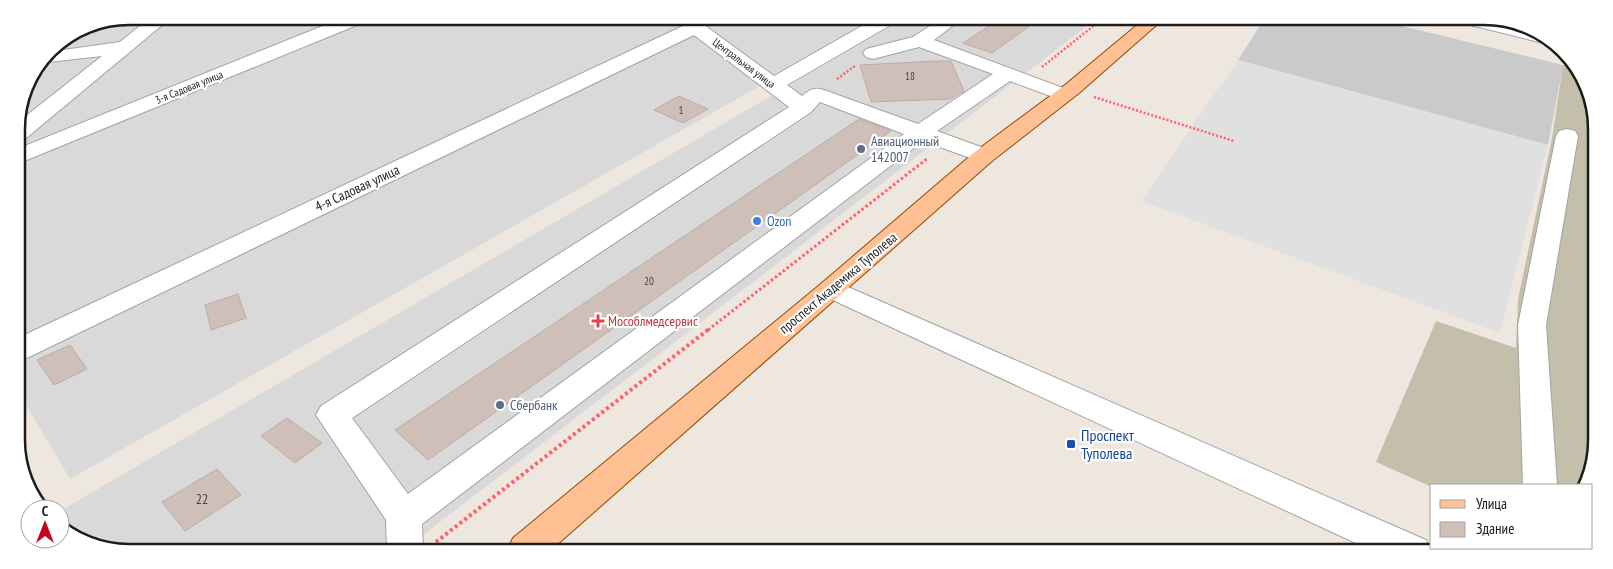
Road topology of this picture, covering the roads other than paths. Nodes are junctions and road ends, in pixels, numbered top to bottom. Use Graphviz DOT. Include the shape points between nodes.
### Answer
graph roads {
  1 [pos="153,25"];
  2 [pos="341,25"];
  3 [pos="686,25"];
  4 [pos="693,25"];
  5 [pos="879,25"];
  6 [pos="944,25"];
  7 [pos="1147,25"];
  8 [pos="1495,26"];
  9 [pos="1519,31"];
  10 [pos="920,41"];
  11 [pos="126,47"];
  12 [pos="873,54"];
  13 [pos="54,57"];
  14 [pos="1017,76"];
  15 [pos="774,85"];
  16 [pos="1064,95"];
  17 [pos="810,100"];
  18 [pos="25,128"];
  19 [pos="918,133"];
  20 [pos="1567,136"];
  21 [pos="25,154"];
  22 [pos="984,156"];
  23 [pos="832,289"];
  24 [pos="25,347"];
  25 [pos="1540,484"];
  26 [pos="404,517"];
  27 [pos="405,544"];
  28 [pos="532,544"];
  29 [pos="1395,544"];
  1 -- 11 [label="street"];
  2 -- 21 [label="street, 3-я Садовая улица"];
  3 -- 24 [label="street, 4-я Садовая улица"];
  4 -- 15 [label="street, Центральная улица"];
  5 -- 15 [label="street"];
  6 -- 10 [label="street"];
  7 -- 16 [label="main road, проспект Академика Туполева"];
  8 -- 9 [label="street"];
  10 -- 12 [label="street"];
  10 -- 14 [label="street"];
  11 -- 13 [label="street"];
  11 -- 18 [label="street"];
  14 -- 16 [label="street"];
  14 -- 19 [label="street"];
  15 -- 17 [label="street, Центральная улица"];
  16 -- 22 [label="main road, проспект Академика Туполева"];
  17 -- 19 [label="street, Центральная улица"];
  17 -- 26 [label="street" via="332,415"];
  19 -- 22 [label="street, Центральная улица"];
  19 -- 26 [label="street"];
  20 -- 25 [label="street" via="1532,325"];
  22 -- 23 [label="main road, проспект Академика Туполева"];
  23 -- 28 [label="main road, проспект Академика Туполева"];
  23 -- 29 [label="street"];
  26 -- 27 [label="street"];
}
